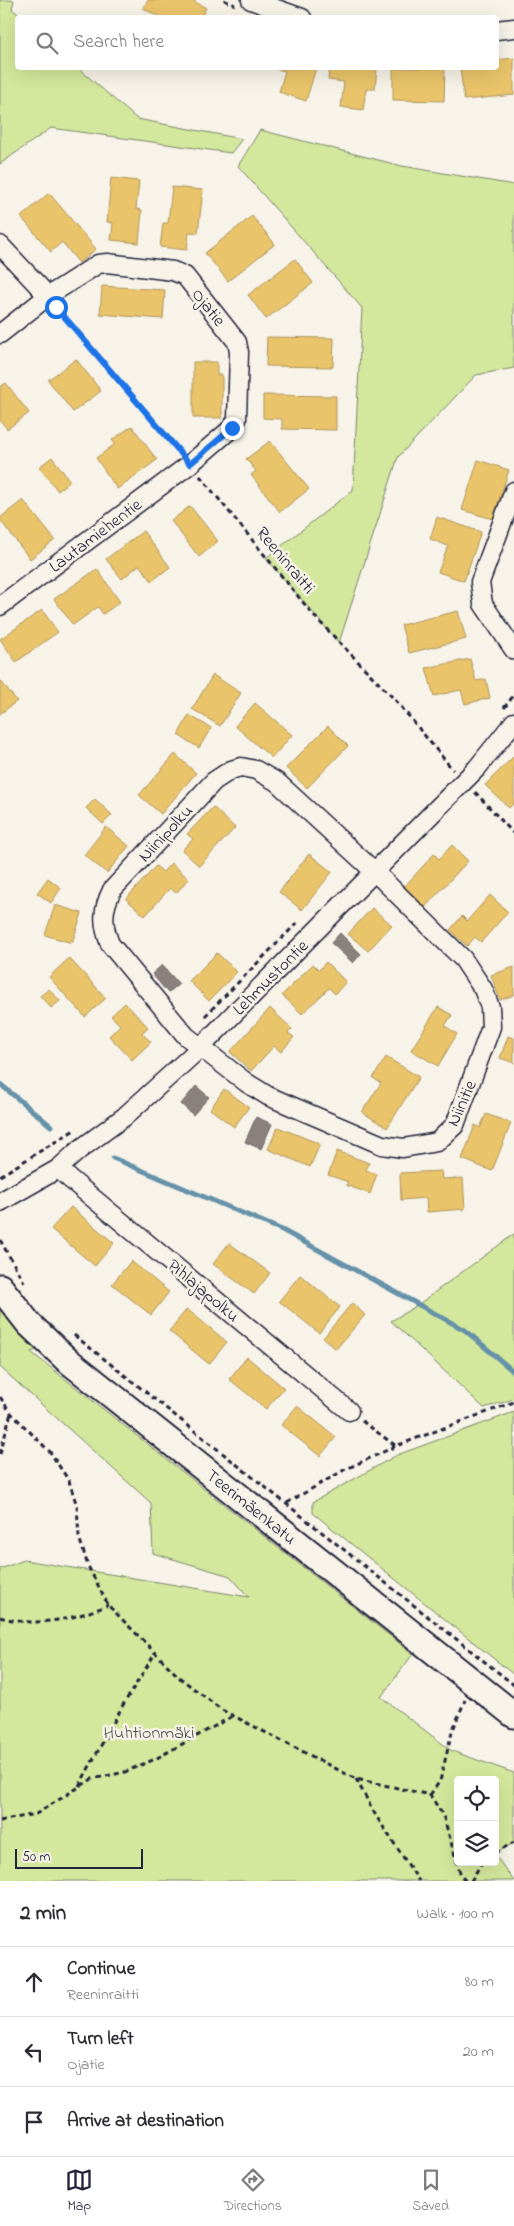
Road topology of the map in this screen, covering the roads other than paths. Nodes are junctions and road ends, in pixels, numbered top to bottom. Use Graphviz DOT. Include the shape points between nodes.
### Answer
graph roads {
  1 [pos="251,0"];
  2 [pos="294,15"];
  3 [pos="514,28"];
  4 [pos="499,30"];
  5 [pos="0,245"];
  6 [pos="52,294"];
  7 [pos="0,334"];
  8 [pos="190,464"];
  9 [pos="514,491"];
  10 [pos="0,606"];
  11 [pos="514,650"];
  12 [pos="508,716"];
  13 [pos="375,872"];
  14 [pos="200,1048"];
  15 [pos="58,1169"];
  16 [pos="0,1202"];
  17 [pos="0,1288"];
  18 [pos="349,1411"];
  19 [pos="514,1715"];
  1 -- 2 [label="street"];
  3 -- 4 [label="street"];
  5 -- 6 [label="street"];
  6 -- 7 [label="street, Ojatie"];
  6 -- 8 [label="street, Ojatie" via="98,264 173,271 185,276 237,342 238,352 237,419 232,428"];
  8 -- 10 [label="street, Lautamiehentie"];
  9 -- 11 [label="street" via="480,582 483,604"];
  12 -- 13 [label="street, Lehmustontie" via="464,780"];
  13 -- 14 [label="street, Lehmustontie"];
  13 -- 14 [label="street, Niinipolku" via="277,782 256,770 231,770 214,781 112,890 104,905 103,917 104,931 110,944 186,1036"];
  13 -- 14 [label="street, Niinitie" via="462,959 483,989 490,1007 491,1026 461,1112 446,1136 421,1146 382,1145 268,1096"];
  14 -- 15 [label="street, Lehmustontie" via="124,1117"];
  15 -- 16 [label="street, Lehmustontie"];
  15 -- 18 [label="street, Pihlajapolku"];
  17 -- 19 [label="street, Teerimäenkatu" via="29,1324 66,1359"];
}
